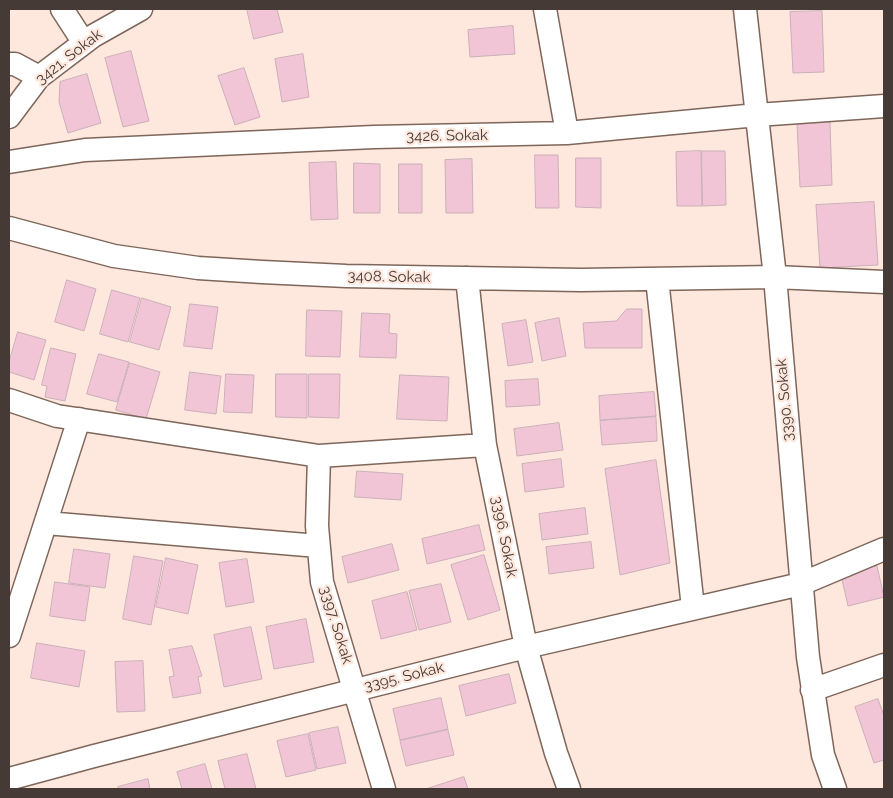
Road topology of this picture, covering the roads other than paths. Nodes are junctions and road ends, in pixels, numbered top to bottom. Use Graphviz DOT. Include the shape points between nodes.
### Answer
graph roads {
  1 [pos="62,9"];
  2 [pos="141,9"];
  3 [pos="545,9"];
  4 [pos="745,9"];
  5 [pos="84,43"];
  6 [pos="9,64"];
  7 [pos="39,77"];
  8 [pos="884,106"];
  9 [pos="757,115"];
  10 [pos="9,117"];
  11 [pos="567,134"];
  12 [pos="9,162"];
  13 [pos="9,228"];
  14 [pos="775,277"];
  15 [pos="466,278"];
  16 [pos="657,279"];
  17 [pos="884,282"];
  18 [pos="9,400"];
  19 [pos="79,419"];
  20 [pos="485,445"];
  21 [pos="319,456"];
  22 [pos="46,523"];
  23 [pos="318,546"];
  24 [pos="884,549"];
  25 [pos="802,584"];
  26 [pos="693,608"];
  27 [pos="9,636"];
  28 [pos="526,647"];
  29 [pos="884,664"];
  30 [pos="355,690"];
  31 [pos="812,690"];
  32 [pos="9,779"];
  33 [pos="384,789"];
  34 [pos="569,789"];
  35 [pos="835,789"];
  1 -- 5 [label="street"];
  2 -- 5 [label="street, 3421. Sokak"];
  3 -- 11 [label="street"];
  4 -- 9 [label="street, 3390. Sokak"];
  5 -- 7 [label="street, 3421. Sokak"];
  6 -- 7 [label="street"];
  7 -- 10 [label="street, 3421. Sokak"];
  8 -- 9 [label="street, 3426. Sokak"];
  9 -- 11 [label="street, 3426. Sokak"];
  9 -- 14 [label="street, 3390. Sokak"];
  11 -- 12 [label="street, 3426. Sokak" via="374,137 85,150"];
  13 -- 15 [label="street, 3408. Sokak" via="114,256 198,268"];
  14 -- 16 [label="street, 3408. Sokak"];
  14 -- 17 [label="street, 3408. Sokak"];
  14 -- 25 [label="street, 3390. Sokak"];
  15 -- 16 [label="street, 3408. Sokak"];
  15 -- 20 [label="street, 3396. Sokak"];
  16 -- 26 [label="street"];
  18 -- 19 [label="street" via="57,416"];
  19 -- 21 [label="street"];
  19 -- 22 [label="street"];
  20 -- 21 [label="street"];
  20 -- 28 [label="street, 3396. Sokak"];
  21 -- 23 [label="street, 3397. Sokak"];
  22 -- 23 [label="street"];
  22 -- 27 [label="street"];
  23 -- 30 [label="street, 3397. Sokak" via="322,582"];
  24 -- 25 [label="street, 3395. Sokak"];
  25 -- 26 [label="street, 3395. Sokak"];
  25 -- 31 [label="street, 3390. Sokak"];
  26 -- 28 [label="street, 3395. Sokak"];
  28 -- 30 [label="street, 3395. Sokak"];
  28 -- 34 [label="street, 3396. Sokak"];
  29 -- 31 [label="street"];
  30 -- 32 [label="street, 3395. Sokak"];
  30 -- 33 [label="street, 3397. Sokak"];
  31 -- 35 [label="street, 3390. Sokak" via="823,756"];
}
